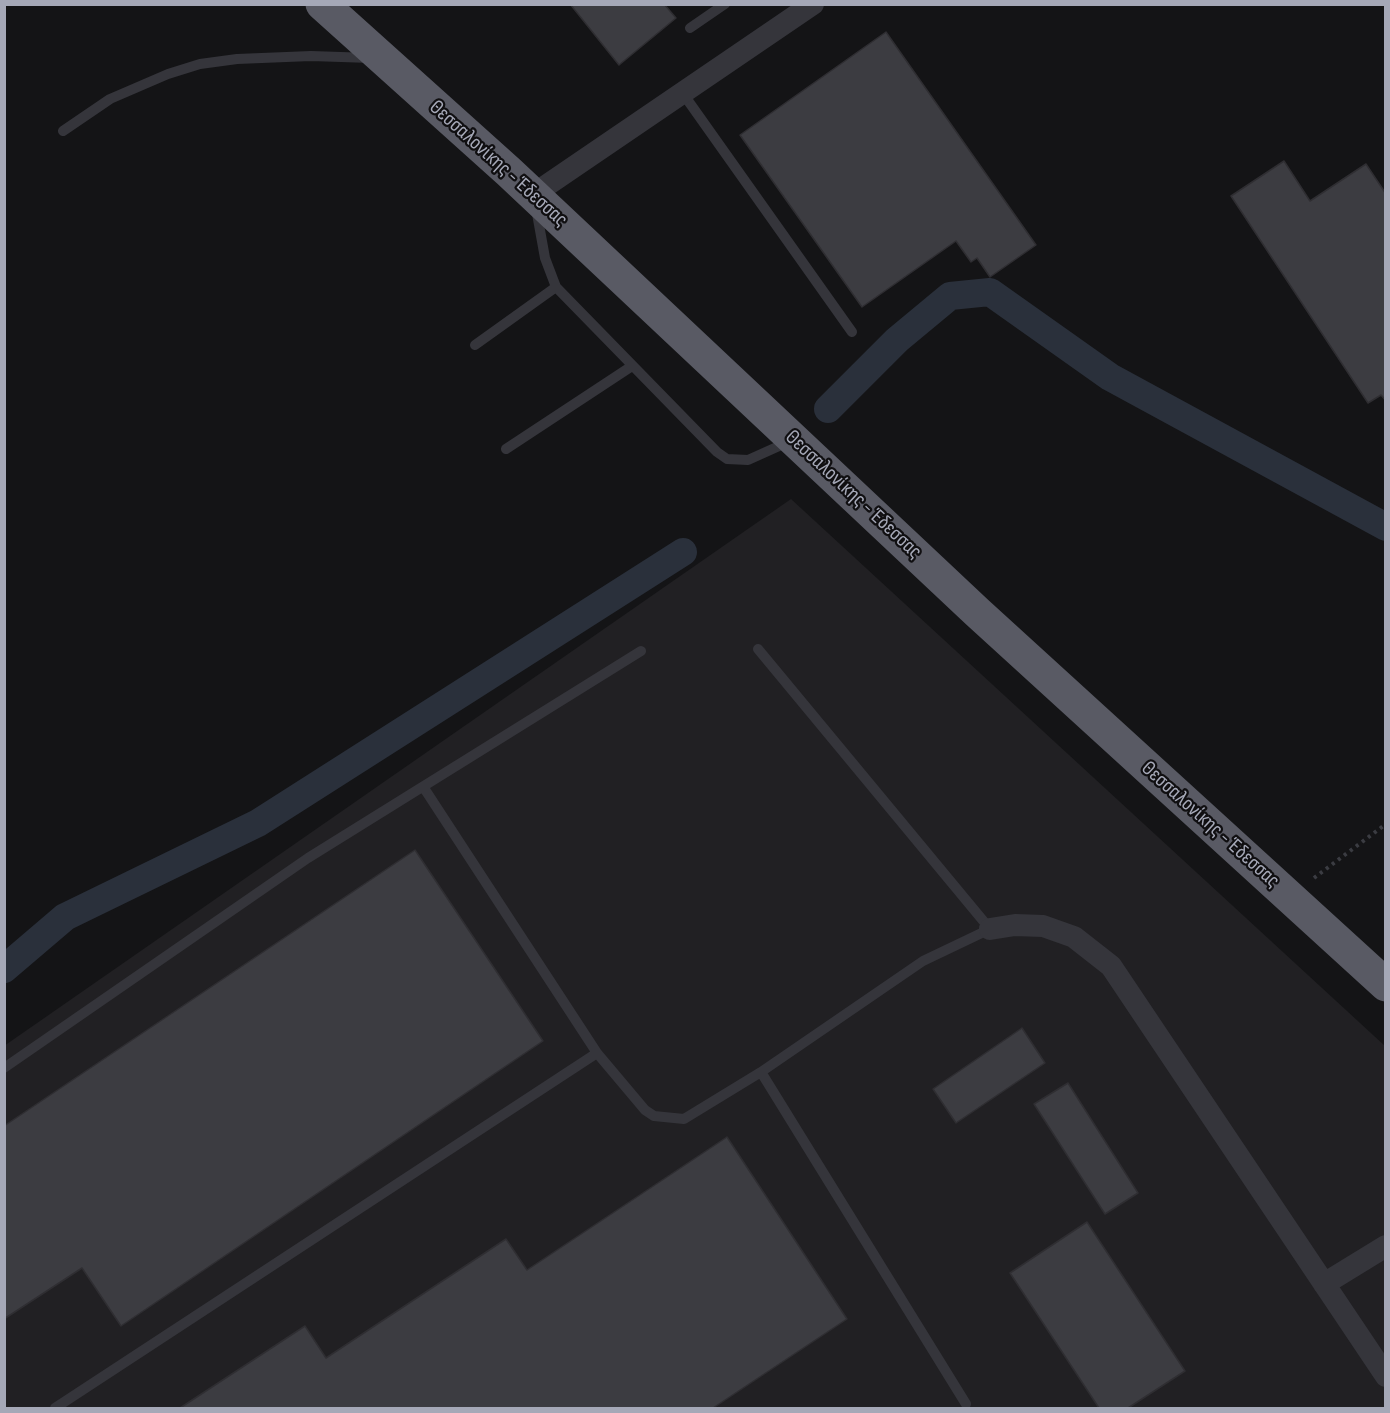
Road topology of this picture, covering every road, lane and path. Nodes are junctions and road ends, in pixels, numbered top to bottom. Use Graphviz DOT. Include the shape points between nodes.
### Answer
graph roads {
  1 [pos="322,4"];
  2 [pos="725,4"];
  3 [pos="809,6"];
  4 [pos="690,28"];
  5 [pos="380,58"];
  6 [pos="684,95"];
  7 [pos="63,131"];
  8 [pos="534,194"];
  9 [pos="556,286"];
  10 [pos="852,332"];
  11 [pos="475,345"];
  12 [pos="632,366"];
  13 [pos="794,440"];
  14 [pos="506,449"];
  15 [pos="758,649"];
  16 [pos="641,651"];
  17 [pos="424,788"];
  18 [pos="1386,824"];
  19 [pos="1289,897"];
  20 [pos="990,929"];
  21 [pos="1386,985"];
  22 [pos="597,1053"];
  23 [pos="4,1068"];
  24 [pos="761,1072"];
  25 [pos="1386,1246"];
  26 [pos="1324,1284"];
  27 [pos="1386,1376"];
  28 [pos="966,1404"];
  29 [pos="55,1408"];
  1 -- 5 [label="highway, Θεσσαλονίκης - Έδεσσας"];
  2 -- 4 [label="lane"];
  3 -- 6 [label="street"];
  5 -- 7 [label="lane" via="301,56 200,64 110,99"];
  5 -- 8 [label="highway, Θεσσαλονίκης - Έδεσσας"];
  6 -- 8 [label="street"];
  6 -- 10 [label="lane"];
  8 -- 9 [label="lane" via="545,258"];
  8 -- 13 [label="highway, Θεσσαλονίκης - Έδεσσας"];
  9 -- 11 [label="lane"];
  9 -- 12 [label="lane"];
  12 -- 13 [label="lane" via="727,459 748,460"];
  12 -- 14 [label="lane"];
  13 -- 19 [label="highway, Θεσσαλονίκης - Έδεσσας"];
  15 -- 20 [label="lane"];
  16 -- 17 [label="lane"];
  17 -- 22 [label="lane"];
  17 -- 23 [label="lane" via="308,858"];
  18 -- 19 [label="path"];
  19 -- 21 [label="highway, Θεσσαλονίκης - Έδεσσας"];
  20 -- 24 [label="lane" via="923,961"];
  20 -- 26 [label="street" via="1043,926 1074,937 1110,966"];
  22 -- 24 [label="lane" via="645,1110 664,1118 684,1119"];
  22 -- 29 [label="lane"];
  24 -- 28 [label="lane"];
  25 -- 26 [label="street"];
  26 -- 27 [label="street"];
}
